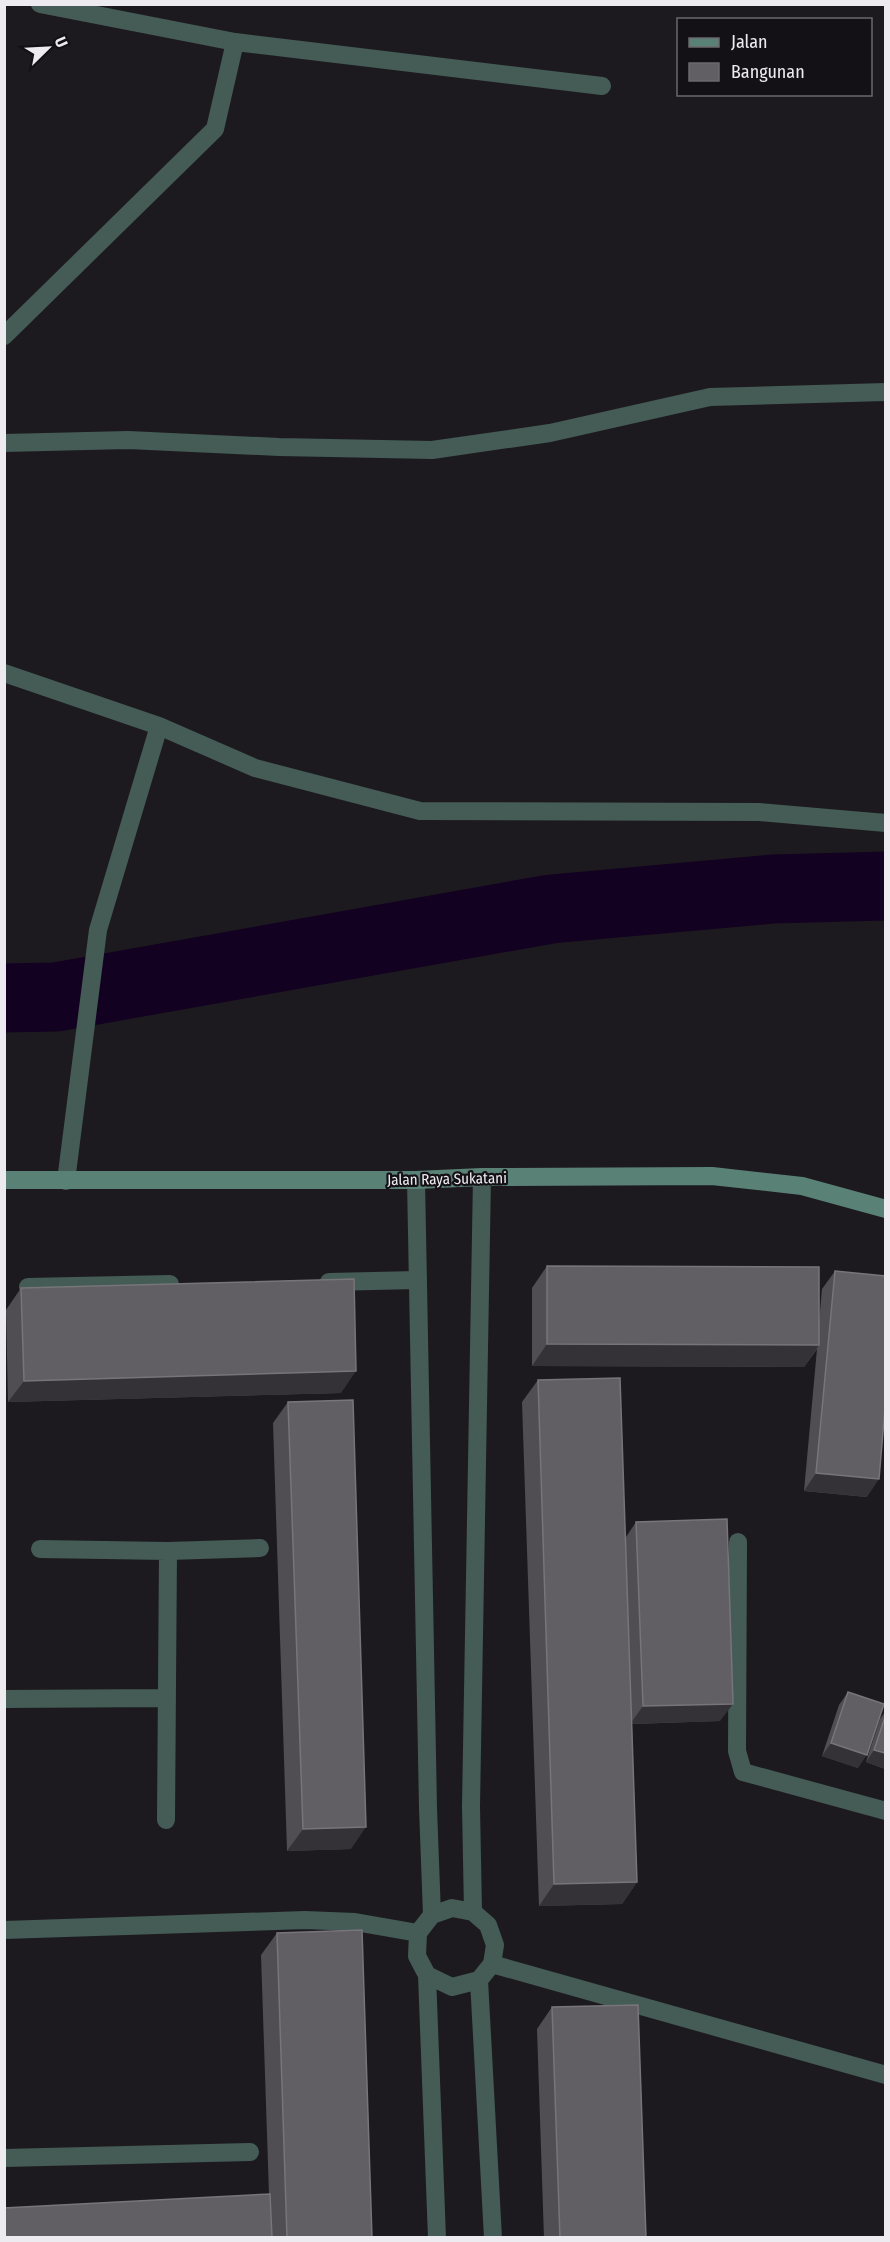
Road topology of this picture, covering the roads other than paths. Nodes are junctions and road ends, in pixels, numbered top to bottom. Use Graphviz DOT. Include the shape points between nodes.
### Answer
graph roads {
  1 [pos="40,4"];
  2 [pos="235,42"];
  3 [pos="602,86"];
  4 [pos="4,336"];
  5 [pos="885,387"];
  6 [pos="4,443"];
  7 [pos="4,673"];
  8 [pos="159,726"];
  9 [pos="885,823"];
  10 [pos="482,1177"];
  11 [pos="4,1180"];
  12 [pos="416,1180"];
  13 [pos="66,1181"];
  14 [pos="885,1209"];
  15 [pos="417,1280"];
  16 [pos="311,1282"];
  17 [pos="193,1284"];
  18 [pos="28,1287"];
  19 [pos="738,1542"];
  20 [pos="260,1548"];
  21 [pos="40,1549"];
  22 [pos="168,1551"];
  23 [pos="166,1698"];
  24 [pos="4,1699"];
  25 [pos="885,1811"];
  26 [pos="166,1820"];
  27 [pos="473,1912"];
  28 [pos="432,1915"];
  29 [pos="4,1930"];
  30 [pos="418,1933"];
  31 [pos="492,1964"];
  32 [pos="428,1976"];
  33 [pos="479,1980"];
  34 [pos="885,2075"];
  35 [pos="250,2152"];
  36 [pos="4,2158"];
  37 [pos="437,2238"];
  38 [pos="493,2238"];
  1 -- 2 [label="street"];
  2 -- 3 [label="street"];
  2 -- 4 [label="street" via="214,129"];
  5 -- 6 [label="street" via="710,397 550,433 432,450 128,440"];
  7 -- 8 [label="street"];
  8 -- 9 [label="street" via="255,768 420,811 759,812"];
  8 -- 13 [label="street" via="98,930"];
  10 -- 12 [label="main road, Jalan Raya Sukatani"];
  10 -- 14 [label="main road, Jalan Raya Sukatani" via="712,1176 802,1186"];
  10 -- 27 [label="street"];
  11 -- 13 [label="main road, Jalan Raya Sukatani"];
  12 -- 13 [label="main road, Jalan Raya Sukatani"];
  12 -- 15 [label="street"];
  15 -- 16 [label="street"];
  15 -- 28 [label="street"];
  17 -- 18 [label="street"];
  19 -- 25 [label="street" via="736,1751 743,1772"];
  20 -- 22 [label="street"];
  21 -- 22 [label="street"];
  22 -- 23 [label="street"];
  23 -- 24 [label="street"];
  23 -- 26 [label="street"];
  27 -- 28 [label="street" via="452,1908"];
  27 -- 31 [label="street" via="488,1925 495,1944"];
  28 -- 30 [label="street"];
  29 -- 30 [label="street" via="305,1920"];
  30 -- 32 [label="street" via="417,1956"];
  31 -- 33 [label="street"];
  31 -- 34 [label="street"];
  32 -- 33 [label="street" via="452,1987"];
  32 -- 37 [label="street"];
  33 -- 38 [label="street"];
  35 -- 36 [label="street"];
}
